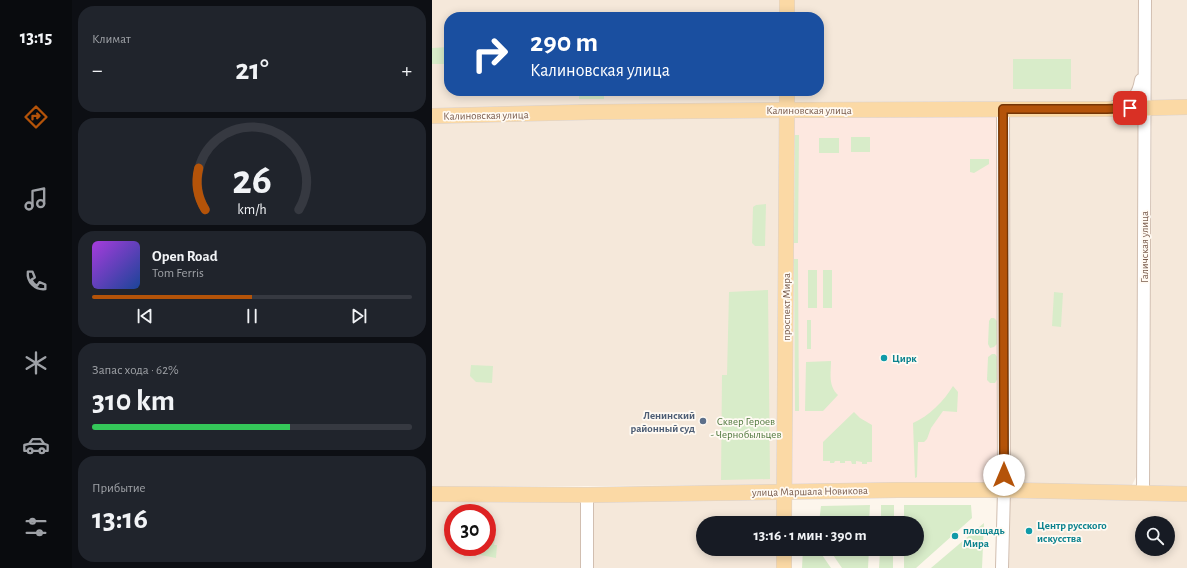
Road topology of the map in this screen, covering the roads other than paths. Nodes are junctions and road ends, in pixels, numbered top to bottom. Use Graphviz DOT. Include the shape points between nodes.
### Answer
graph roads {
  1 [pos="787,0"];
  2 [pos="1145,0"];
  3 [pos="787,12"];
  4 [pos="1144,65"];
  5 [pos="787,96"];
  6 [pos="1187,107"];
  7 [pos="1145,108"];
  8 [pos="1003,109"];
  9 [pos="1107,109"];
  10 [pos="787,110"];
  11 [pos="432,116"];
  12 [pos="1004,490"];
  13 [pos="785,491"];
  14 [pos="432,494"];
  15 [pos="587,494"];
  16 [pos="1143,494"];
  17 [pos="1187,494"];
  18 [pos="784,516"];
  19 [pos="784,556"];
  20 [pos="587,568"];
  21 [pos="784,568"];
  22 [pos="1002,568"];
  1 -- 3 [label="main road"];
  2 -- 4 [label="street, Галичская улица"];
  4 -- 7 [label="street, Галичская улица"];
  4 -- 9 [label="street" via="1140,86 1130,102"];
  5 -- 10 [label="main road, проспект Мира"];
  6 -- 7 [label="main road, Калиновская улица"];
  7 -- 9 [label="main road, Калиновская улица"];
  7 -- 16 [label="street, Галичская улица"];
  8 -- 9 [label="main road, Калиновская улица"];
  8 -- 10 [label="main road, Калиновская улица"];
  8 -- 12 [label="street"];
  10 -- 11 [label="main road, Калиновская улица"];
  10 -- 13 [label="main road, проспект Мира"];
  12 -- 13 [label="main road, улица Маршала Новикова"];
  12 -- 16 [label="main road, улица Маршала Новикова"];
  12 -- 22 [label="street"];
  13 -- 15 [label="main road, улица Маршала Новикова"];
  13 -- 18 [label="main road, проспект Мира"];
  14 -- 15 [label="main road, улица Маршала Новикова"];
  15 -- 20 [label="street"];
  16 -- 17 [label="main road, улица Маршала Новикова"];
  19 -- 21 [label="main road"];
}
